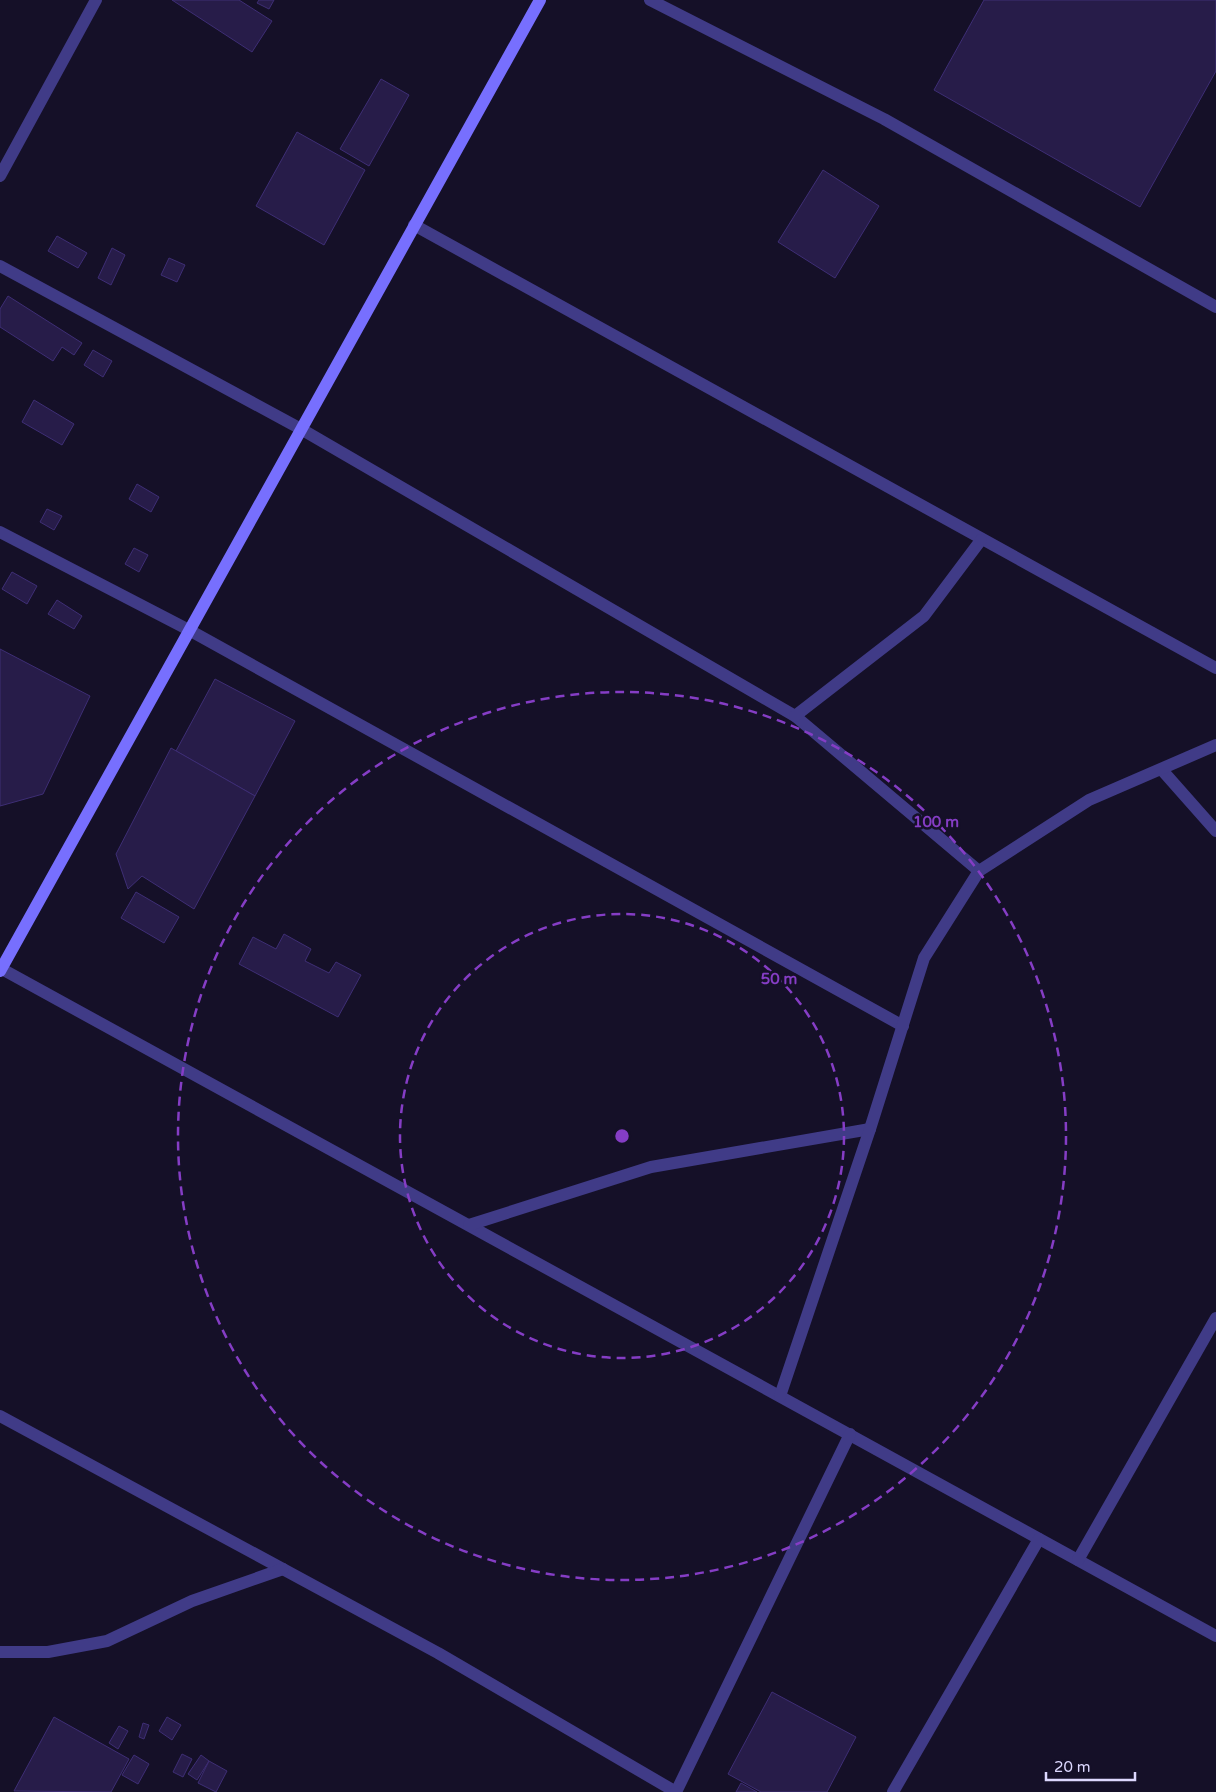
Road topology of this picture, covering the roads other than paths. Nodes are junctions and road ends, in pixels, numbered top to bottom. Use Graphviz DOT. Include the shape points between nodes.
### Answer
graph roads {
  1 [pos="96,0"];
  2 [pos="540,0"];
  3 [pos="650,0"];
  4 [pos="0,176"];
  5 [pos="414,225"];
  6 [pos="0,266"];
  7 [pos="1216,307"];
  8 [pos="302,429"];
  9 [pos="0,532"];
  10 [pos="982,540"];
  11 [pos="189,630"];
  12 [pos="1216,668"];
  13 [pos="795,716"];
  14 [pos="1216,745"];
  15 [pos="1162,770"];
  16 [pos="1216,830"];
  17 [pos="979,871"];
  18 [pos="0,969"];
  19 [pos="903,1026"];
  20 [pos="870,1129"];
  21 [pos="469,1226"];
  22 [pos="1216,1318"];
  23 [pos="780,1396"];
  24 [pos="0,1416"];
  25 [pos="850,1434"];
  26 [pos="1039,1538"];
  27 [pos="1078,1560"];
  28 [pos="283,1569"];
  29 [pos="1216,1636"];
  30 [pos="0,1652"];
  31 [pos="676,1792"];
  32 [pos="892,1792"];
  1 -- 4 [label="street"];
  2 -- 5 [label="main road"];
  3 -- 7 [label="street" via="884,119"];
  5 -- 8 [label="main road"];
  5 -- 10 [label="street"];
  6 -- 8 [label="street"];
  8 -- 11 [label="main road"];
  8 -- 13 [label="street"];
  9 -- 11 [label="street"];
  10 -- 12 [label="street"];
  10 -- 13 [label="street" via="924,616"];
  11 -- 18 [label="main road"];
  11 -- 19 [label="street"];
  13 -- 17 [label="street"];
  14 -- 15 [label="street"];
  15 -- 16 [label="street"];
  15 -- 17 [label="street" via="1089,800"];
  17 -- 19 [label="street" via="924,958"];
  18 -- 21 [label="street"];
  19 -- 20 [label="street"];
  20 -- 21 [label="street" via="651,1167"];
  20 -- 23 [label="street"];
  21 -- 23 [label="street"];
  22 -- 27 [label="street"];
  23 -- 25 [label="street"];
  24 -- 28 [label="street"];
  25 -- 26 [label="street"];
  25 -- 31 [label="street"];
  26 -- 27 [label="street"];
  26 -- 32 [label="street"];
  27 -- 29 [label="street"];
  28 -- 30 [label="street" via="192,1601 107,1641 48,1652"];
  28 -- 31 [label="street" via="438,1653"];
}
